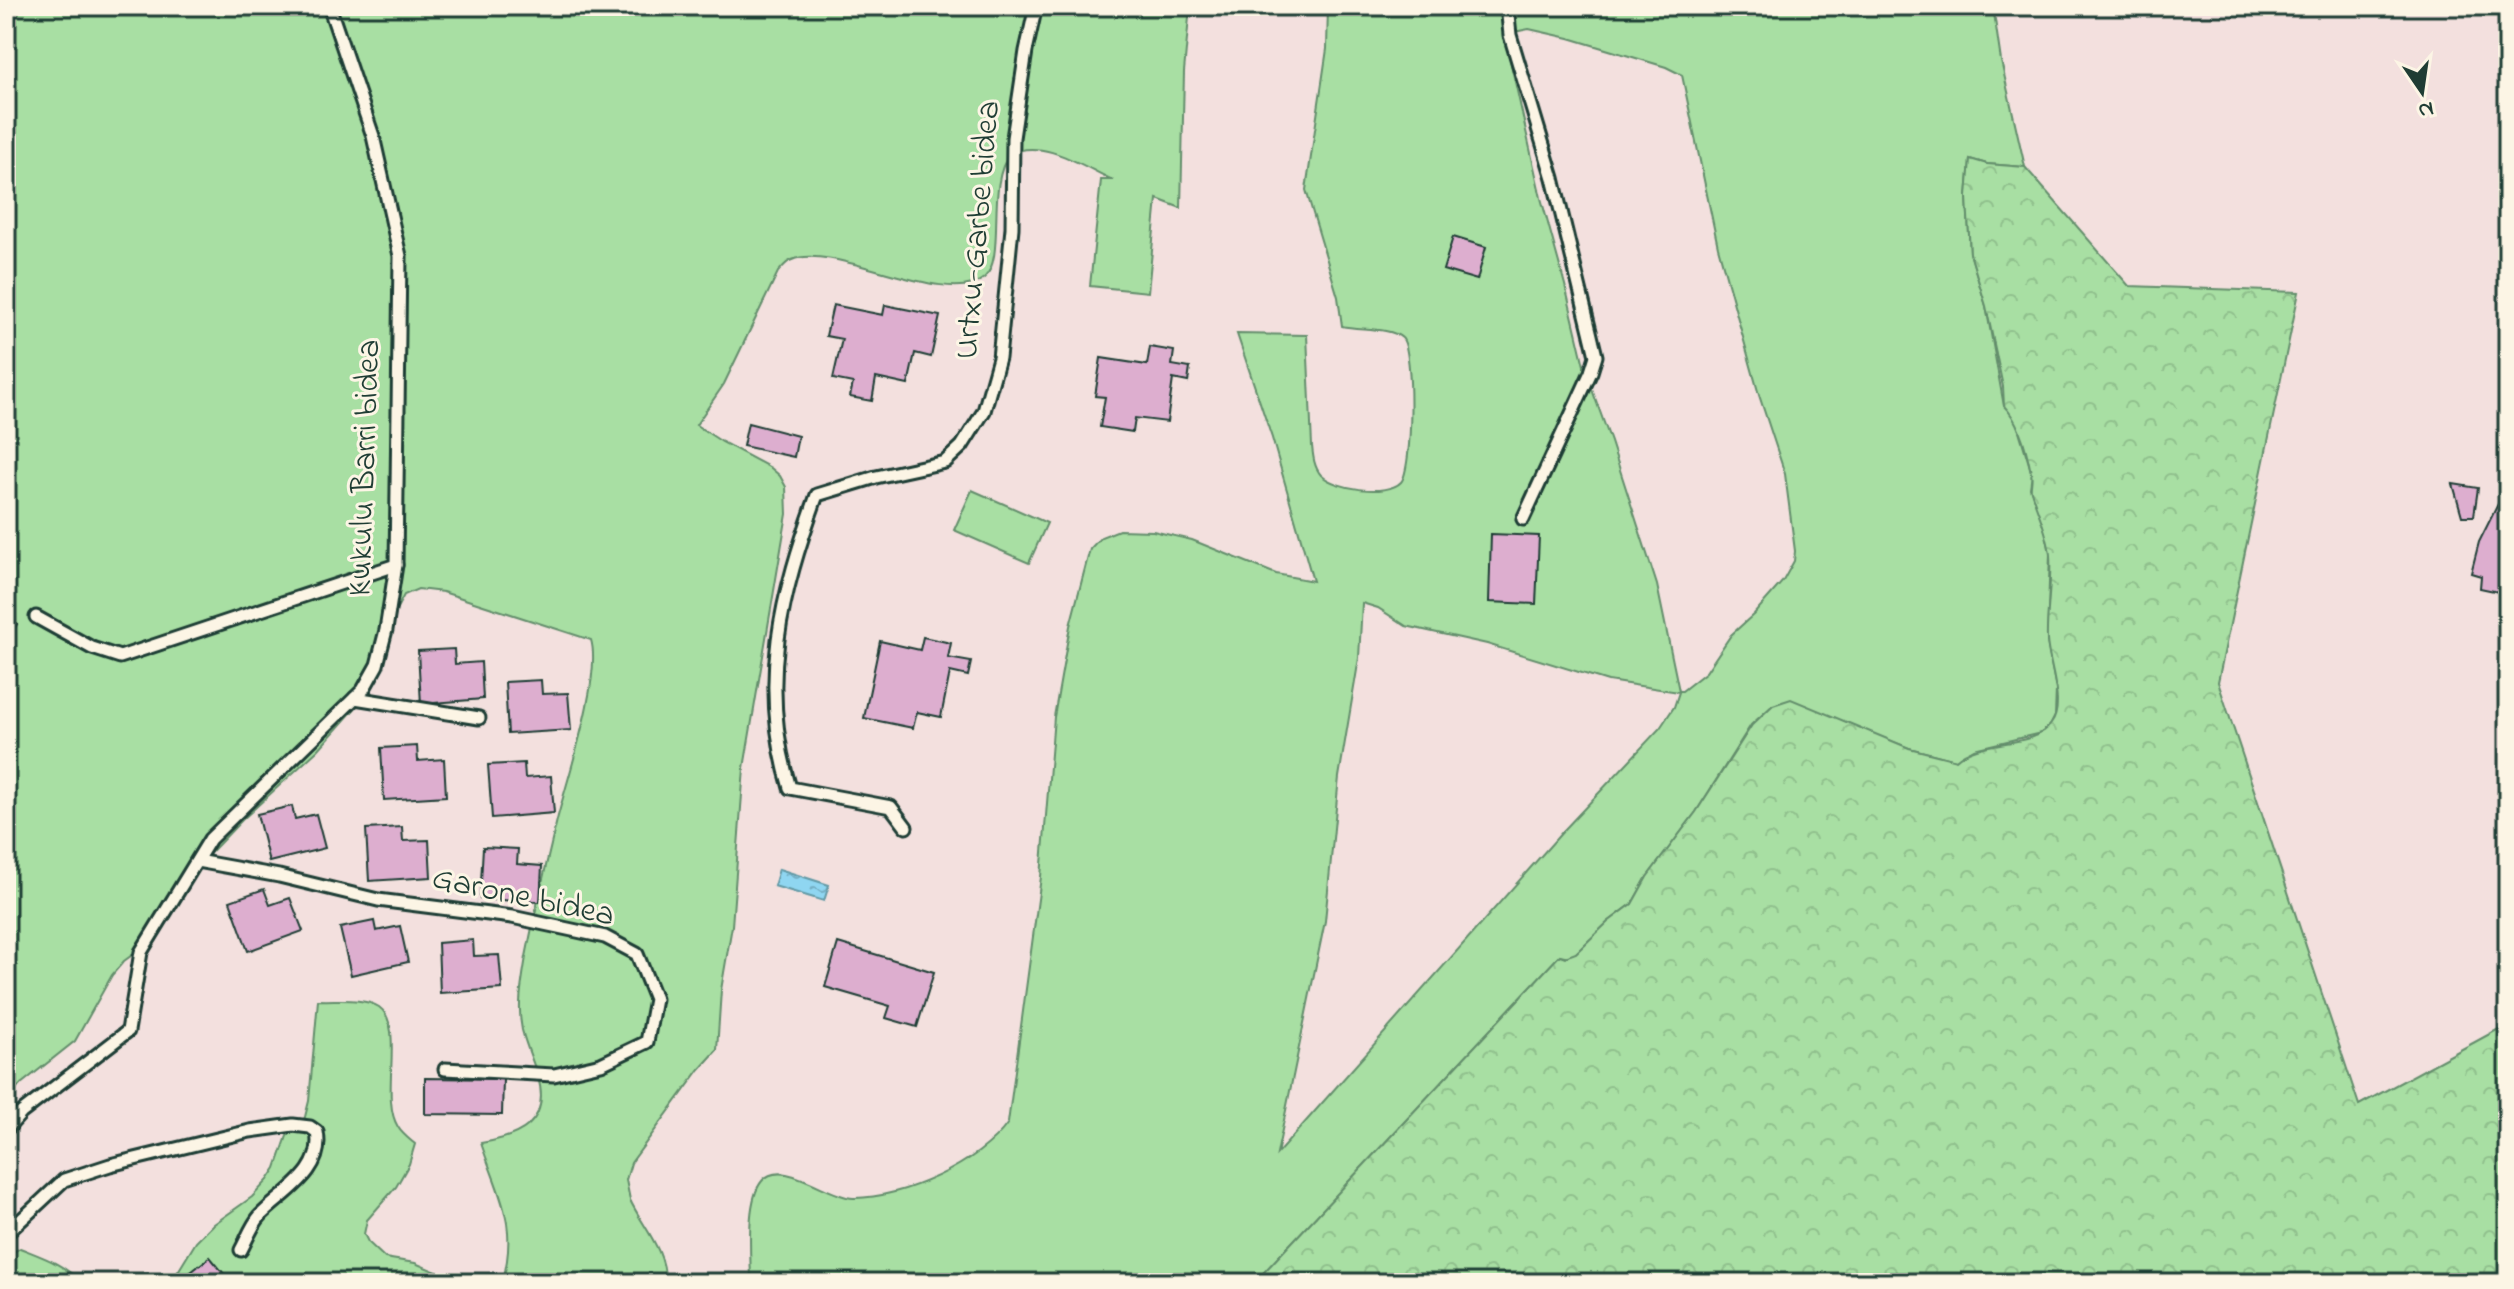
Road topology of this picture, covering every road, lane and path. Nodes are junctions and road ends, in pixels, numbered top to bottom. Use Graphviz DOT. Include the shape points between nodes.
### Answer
graph roads {
  1 [pos="329,6"];
  2 [pos="1036,6"];
  3 [pos="1507,6"];
  4 [pos="1523,519"];
  5 [pos="396,565"];
  6 [pos="36,617"];
  7 [pos="355,698"];
  8 [pos="479,718"];
  9 [pos="906,827"];
  10 [pos="197,861"];
  11 [pos="445,1069"];
  12 [pos="6,1130"];
  13 [pos="6,1234"];
  14 [pos="241,1250"];
  1 -- 5 [label="lane, Kukulu Barri bidea" via="373,136 400,256"];
  2 -- 9 [label="lane, Urtxu-Garbe bidea" via="1013,138 1012,228 999,358 984,411 945,462 817,495 779,621 775,679 780,755 790,788 891,807"];
  3 -- 4 [label="lane" via="1510,35 1553,178 1596,356"];
  5 -- 6 [label="lane" via="120,657"];
  5 -- 7 [label="lane, Kukulu Barri bidea" via="377,665"];
  7 -- 8 [label="lane"];
  7 -- 10 [label="lane, Kukulu Barri bidea" via="210,839"];
  10 -- 11 [label="lane, Garone bidea" via="378,900 512,917 605,937 637,954 655,999 647,1042 601,1064 554,1075"];
  10 -- 12 [label="lane, Kukulu Barri bidea" via="141,952 128,1031"];
  13 -- 14 [label="lane" via="64,1180 250,1131 310,1127 317,1132 318,1152 301,1181 259,1217"];
}
